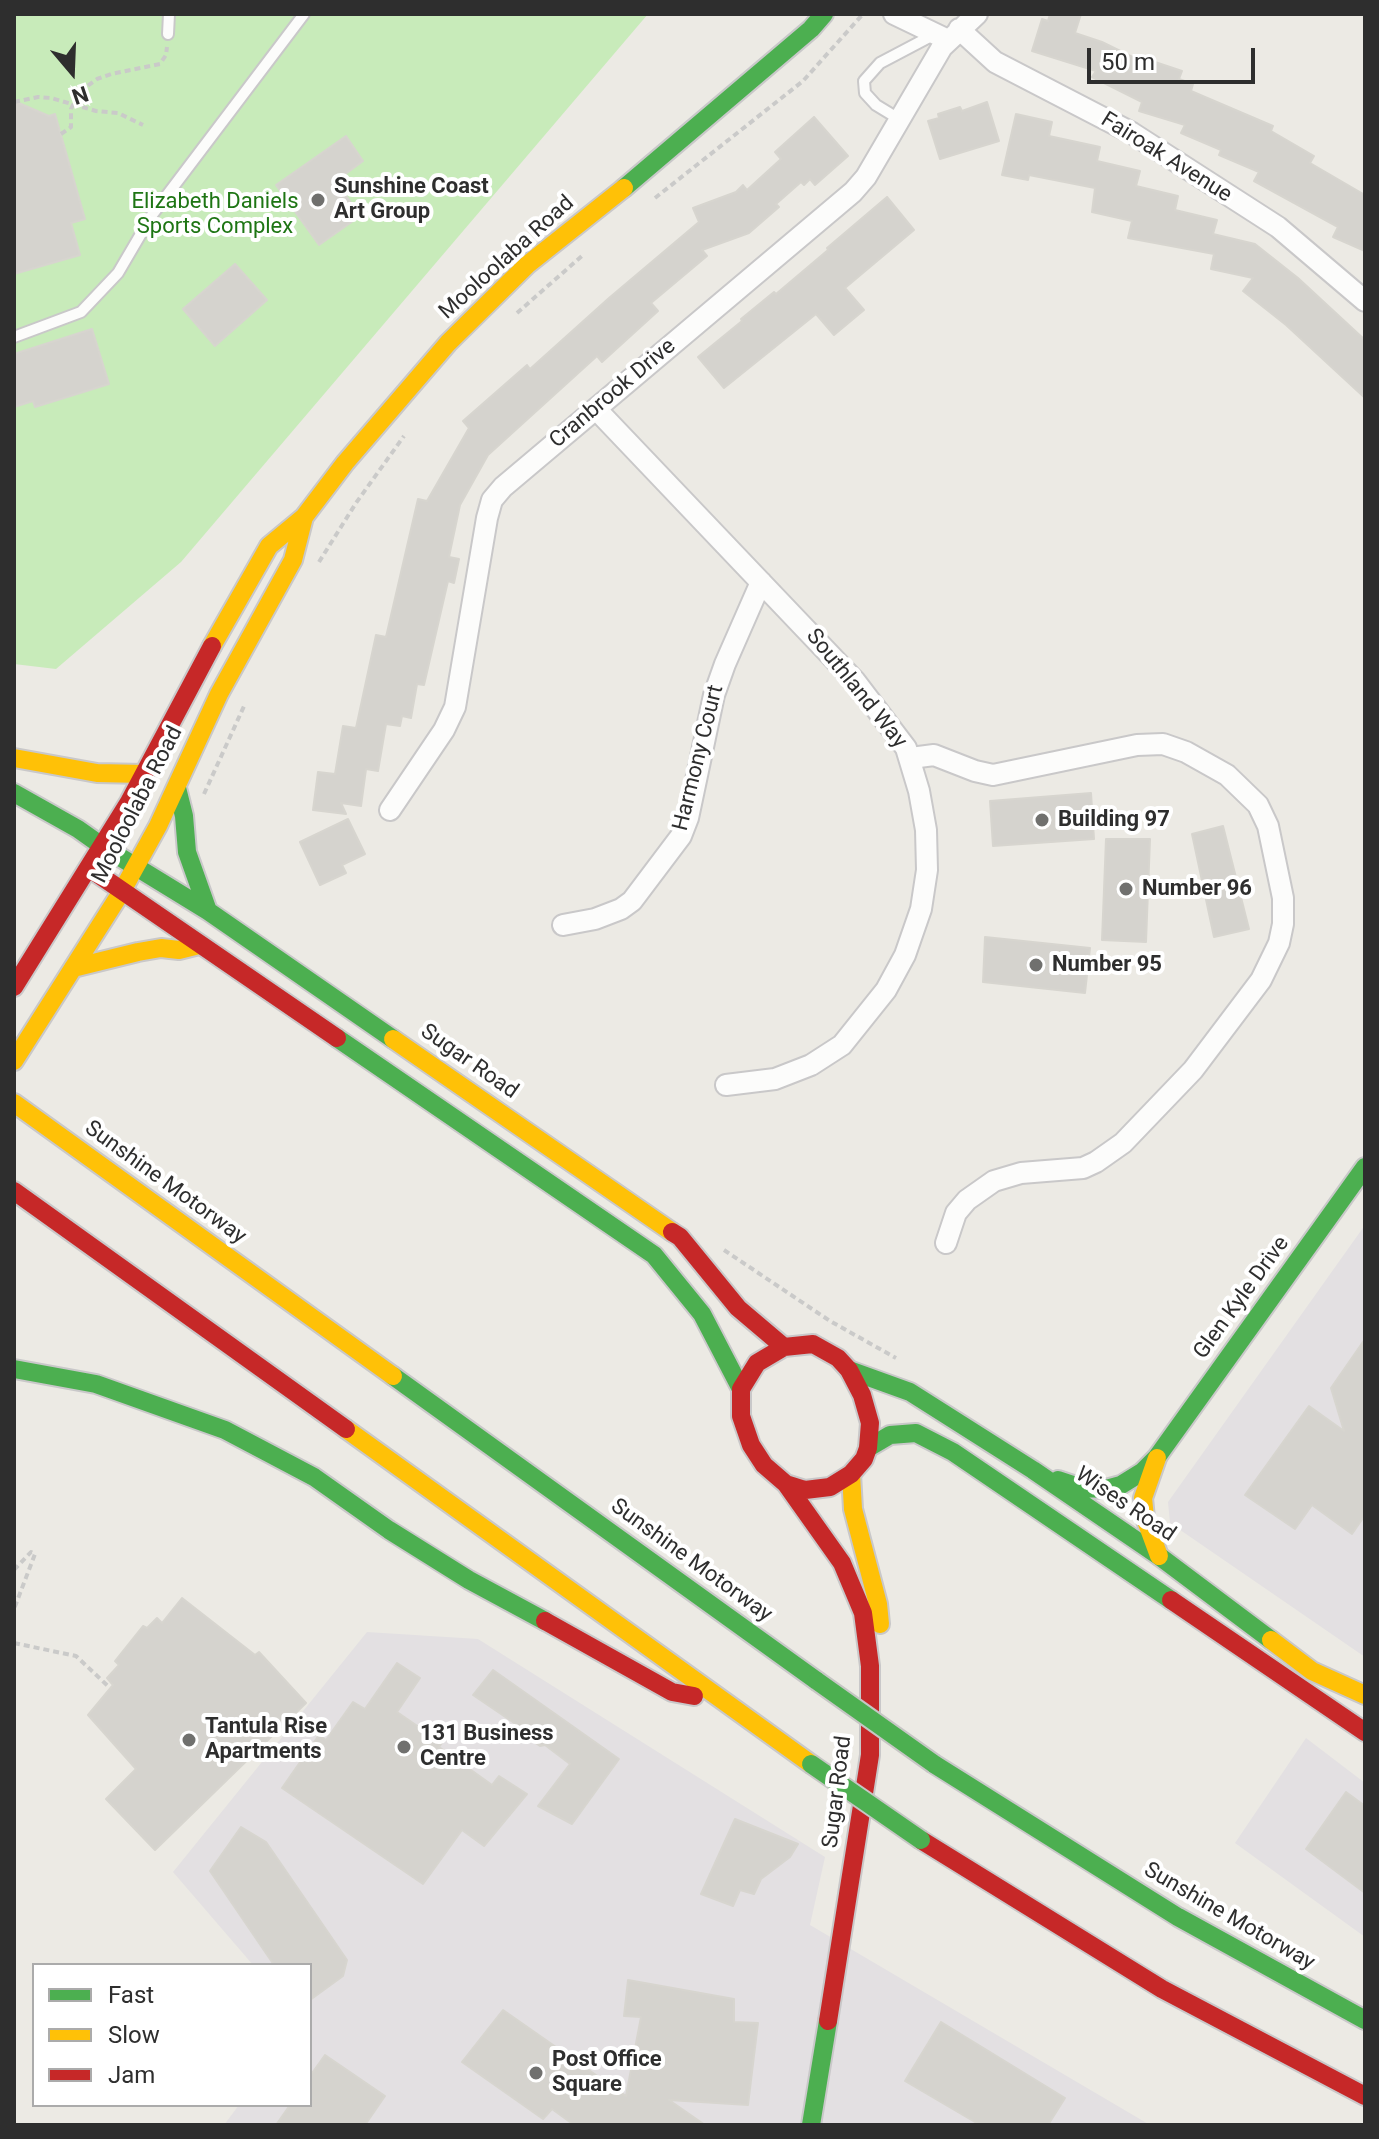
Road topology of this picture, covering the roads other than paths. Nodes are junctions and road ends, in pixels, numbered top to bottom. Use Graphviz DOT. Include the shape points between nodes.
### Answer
graph roads {
  1 [pos="169,14"];
  2 [pos="304,14"];
  3 [pos="824,14"];
  4 [pos="894,14"];
  5 [pos="977,14"];
  6 [pos="795,17"];
  7 [pos="947,34"];
  8 [pos="168,39"];
  9 [pos="769,62"];
  10 [pos="899,119"];
  11 [pos="1365,301"];
  12 [pos="14,337"];
  13 [pos="596,409"];
  14 [pos="304,517"];
  15 [pos="761,582"];
  16 [pos="14,758"];
  17 [pos="911,758"];
  18 [pos="144,774"];
  19 [pos="177,788"];
  20 [pos="14,793"];
  21 [pos="390,810"];
  22 [pos="102,846"];
  23 [pos="137,865"];
  24 [pos="89,868"];
  25 [pos="122,891"];
  26 [pos="208,911"];
  27 [pos="563,925"];
  28 [pos="199,945"];
  29 [pos="73,968"];
  30 [pos="14,987"];
  31 [pos="14,1061"];
  32 [pos="726,1085"];
  33 [pos="14,1103"];
  34 [pos="1365,1167"];
  35 [pos="14,1191"];
  36 [pos="946,1243"];
  37 [pos="784,1347"];
  38 [pos="14,1369"];
  39 [pos="849,1370"];
  40 [pos="741,1389"];
  41 [pos="868,1448"];
  42 [pos="1157,1457"];
  43 [pos="1033,1470"];
  44 [pos="851,1474"];
  45 [pos="786,1484"];
  46 [pos="1159,1556"];
  47 [pos="1365,1695"];
  48 [pos="727,1703"];
  49 [pos="1365,1732"];
  50 [pos="870,1755"];
  51 [pos="1365,2020"];
  52 [pos="1365,2096"];
  53 [pos="811,2125"];
  1 -- 8 [label="lane"];
  2 -- 12 [label="lane" via="152,215 118,273 81,312"];
  3 -- 9 [label="main road, Mooloolaba Road"];
  4 -- 7 [label="street, Fairoak Avenue"];
  5 -- 7 [label="street, Cranbrook Drive"];
  6 -- 9 [label="main road, Mooloolaba Road"];
  7 -- 10 [label="street, Cranbrook Drive"];
  7 -- 10 [label="lane" via="880,63 864,81 865,93 876,105"];
  7 -- 11 [label="street, Fairoak Avenue" via="1132,133 1278,227"];
  9 -- 14 [label="main road, Mooloolaba Road" via="527,265 448,343"];
  10 -- 13 [label="street, Cranbrook Drive" via="853,192"];
  13 -- 15 [label="street, Southland Way"];
  13 -- 21 [label="street, Cranbrook Drive" via="492,500 455,707"];
  14 -- 18 [label="main road, Mooloolaba Road" via="269,546"];
  14 -- 19 [label="main road, Mooloolaba Road" via="293,560 219,694"];
  15 -- 17 [label="street, Southland Way" via="855,681"];
  15 -- 27 [label="street, Harmony Court" via="714,695 681,836 632,901 607,916"];
  16 -- 18 [label="main road" via="97,773"];
  17 -- 32 [label="street, Southland Way" via="926,830 927,870 921,909 886,990 842,1045 811,1065 775,1079"];
  17 -- 36 [label="street" via="934,755 987,775 1151,743 1186,752 1227,775 1258,805 1268,826 1283,898 1279,943 1261,980 1193,1070 1123,1143 1083,1168 1021,1173 994,1181 956,1213"];
  18 -- 22 [label="main road, Mooloolaba Road"];
  19 -- 23 [label="main road, Mooloolaba Road"];
  19 -- 26 [label="main road" via="187,852"];
  20 -- 22 [label="main road, Sugar Road"];
  22 -- 23 [label="main road, Sugar Road"];
  22 -- 24 [label="main road, Mooloolaba Road"];
  23 -- 25 [label="main road, Mooloolaba Road"];
  23 -- 26 [label="main road, Sugar Road"];
  24 -- 25 [label="main road"];
  24 -- 30 [label="main road, Mooloolaba Road"];
  25 -- 28 [label="main road"];
  25 -- 29 [label="main road, Mooloolaba Road"];
  26 -- 37 [label="main road, Sugar Road" via="680,1237 738,1308"];
  28 -- 29 [label="main road" via="138,952"];
  28 -- 40 [label="main road" via="654,1255 702,1314"];
  29 -- 31 [label="main road, Mooloolaba Road"];
  33 -- 51 [label="main road, Sunshine Motorway, bridge" via="934,1764 1178,1917"];
  34 -- 42 [label="main road, Glen Kyle Drive"];
  35 -- 48 [label="main road"];
  37 -- 39 [label="main road" via="813,1344"];
  37 -- 40 [label="main road" via="757,1363"];
  38 -- 48 [label="main road" via="96,1384 225,1430 314,1477 469,1580 672,1692"];
  39 -- 41 [label="main road" via="870,1423"];
  39 -- 43 [label="main road, Wises Road" via="910,1392"];
  40 -- 45 [label="main road" via="741,1416 751,1445"];
  41 -- 44 [label="main road"];
  41 -- 49 [label="main road" via="890,1435 916,1433 953,1452"];
  42 -- 43 [label="main road" via="1142,1472 1106,1489 1082,1488"];
  42 -- 46 [label="main road" via="1143,1498 1149,1536"];
  43 -- 46 [label="main road, Wises Road"];
  44 -- 45 [label="main road" via="830,1487 805,1490"];
  44 -- 50 [label="main road" via="853,1509 878,1604 885,1671"];
  45 -- 50 [label="main road, Sugar Road" via="842,1563 863,1613 870,1666"];
  46 -- 47 [label="main road, Wises Road" via="1312,1671"];
  48 -- 52 [label="main road, bridge" via="1010,1897 1150,1982"];
  50 -- 53 [label="main road, Sugar Road"];
}
